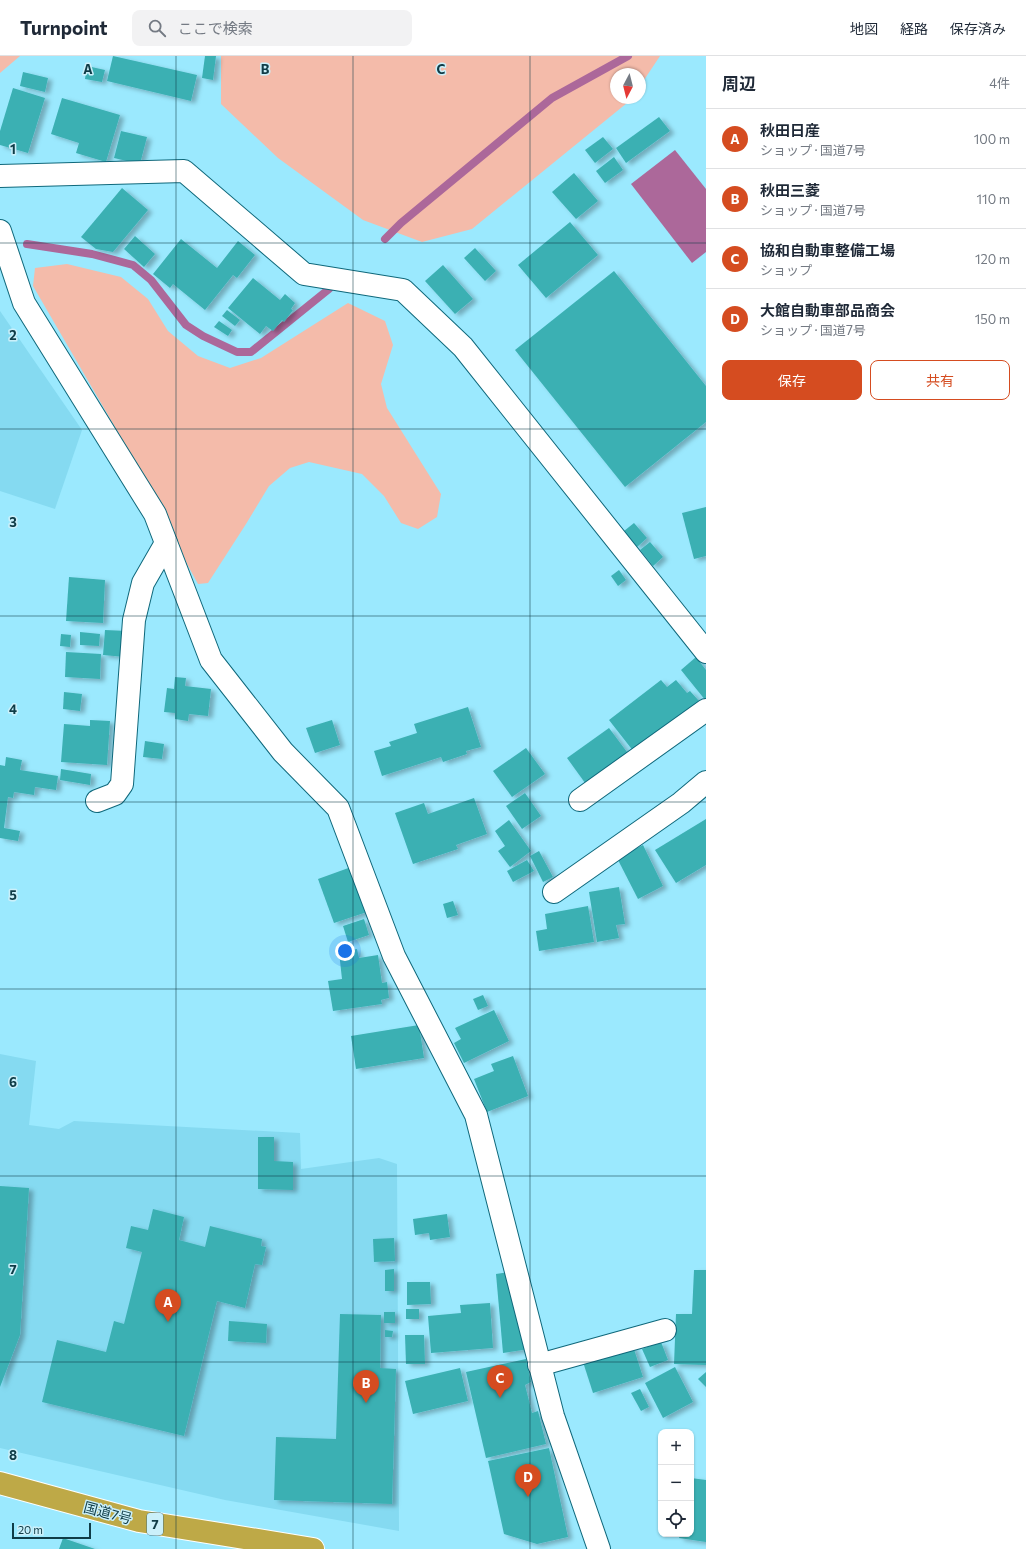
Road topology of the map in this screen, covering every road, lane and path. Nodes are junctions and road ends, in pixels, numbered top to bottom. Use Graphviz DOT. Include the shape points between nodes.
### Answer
graph roads {
  1 [pos="0,176"];
  2 [pos="0,231"];
  3 [pos="166,543"];
  4 [pos="706,652"];
  5 [pos="706,710"];
  6 [pos="706,782"];
  7 [pos="580,800"];
  8 [pos="97,801"];
  9 [pos="554,892"];
  10 [pos="665,1330"];
  11 [pos="539,1364"];
  12 [pos="0,1484"];
  13 [pos="313,1549"];
  14 [pos="599,1549"];
  1 -- 4 [label="street" via="184,171 304,274 403,290 463,347"];
  2 -- 3 [label="street" via="24,303 155,514"];
  3 -- 8 [label="street" via="143,583 134,620 122,784 115,794"];
  3 -- 11 [label="street" via="211,660 283,752 338,808 394,956 476,1115"];
  5 -- 7 [label="street"];
  6 -- 9 [label="street" via="681,803"];
  10 -- 11 [label="street"];
  11 -- 14 [label="street" via="553,1416"];
  12 -- 13 [label="highway, 国道7号 / 7" via="139,1521"];
}
